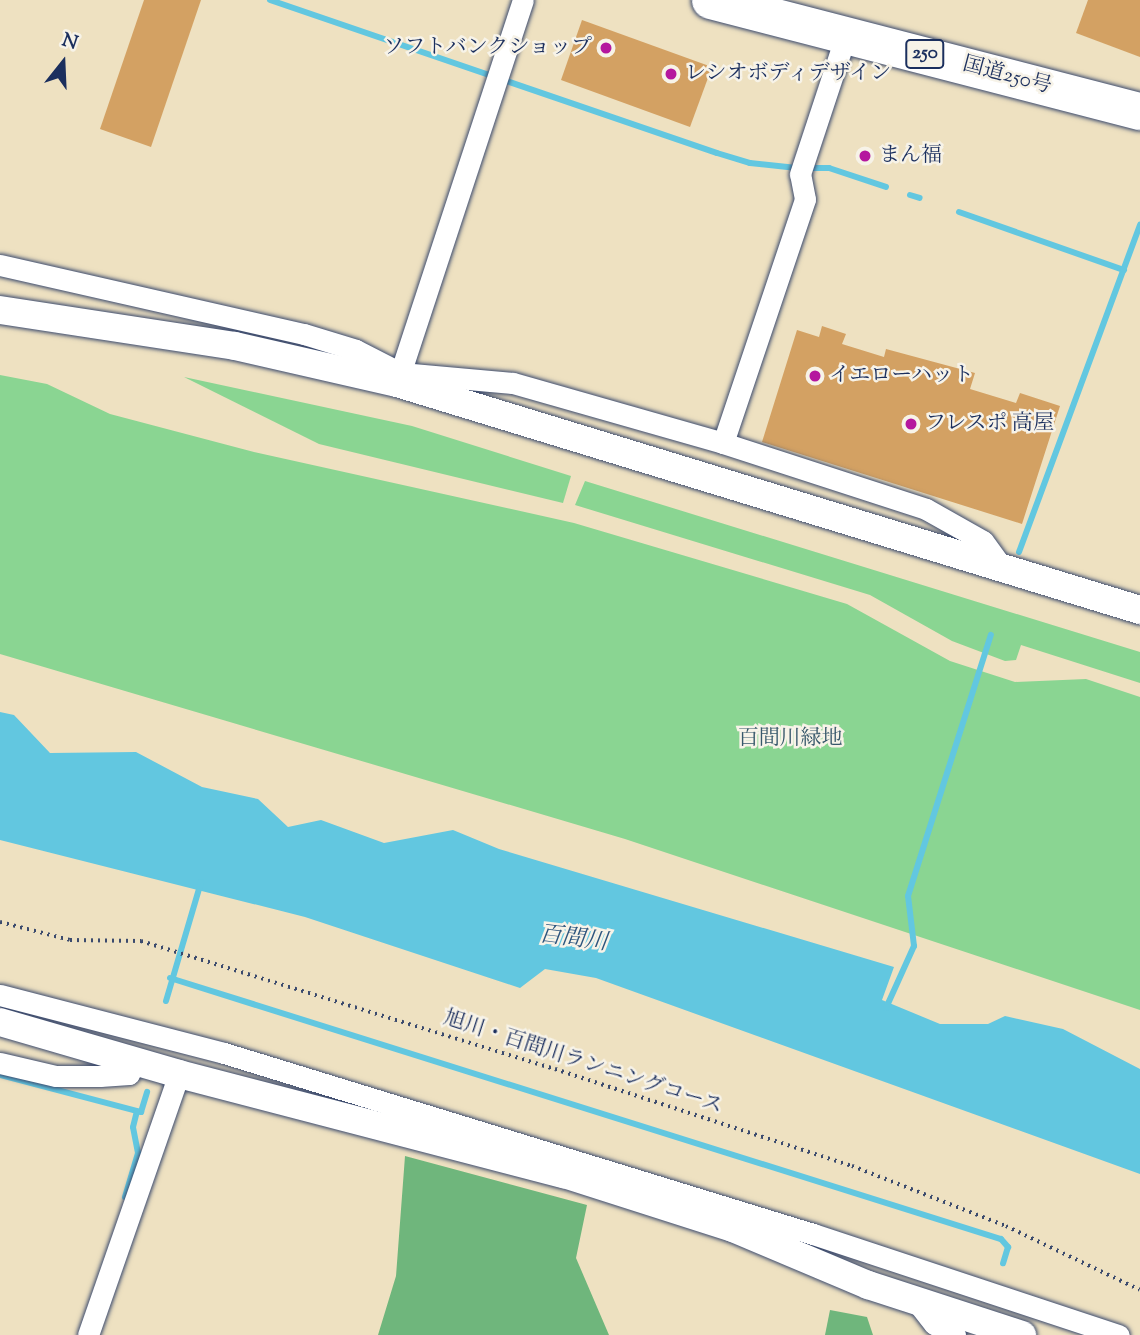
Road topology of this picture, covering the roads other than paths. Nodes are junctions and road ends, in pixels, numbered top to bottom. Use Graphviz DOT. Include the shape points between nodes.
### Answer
graph roads {
  1 [pos="523,0"];
  2 [pos="710,0"];
  3 [pos="846,35"];
  4 [pos="1140,111"];
  5 [pos="0,265"];
  6 [pos="0,310"];
  7 [pos="399,378"];
  8 [pos="723,443"];
  9 [pos="1000,564"];
  10 [pos="1140,610"];
  11 [pos="0,995"];
  12 [pos="0,1022"];
  13 [pos="134,1060"];
  14 [pos="0,1063"];
  15 [pos="180,1074"];
  16 [pos="916,1300"];
  17 [pos="88,1335"];
  18 [pos="955,1335"];
  19 [pos="1022,1335"];
  20 [pos="1119,1335"];
  1 -- 7 [label="street"];
  2 -- 3 [label="highway, 国道250号 / 250"];
  3 -- 4 [label="highway, 国道250号 / 250"];
  3 -- 8 [label="street" via="802,168 805,199"];
  5 -- 7 [label="street" via="304,334 356,350"];
  6 -- 7 [label="street" via="235,346"];
  7 -- 8 [label="street" via="513,383"];
  7 -- 9 [label="street"];
  8 -- 9 [label="street" via="926,509 983,541"];
  9 -- 10 [label="street"];
  11 -- 20 [label="street" via="225,1053 813,1234"];
  12 -- 13 [label="street"];
  13 -- 14 [label="street" via="129,1074 100,1076 56,1076"];
  13 -- 15 [label="street"];
  15 -- 16 [label="street" via="564,1174 733,1228"];
  15 -- 17 [label="street"];
  16 -- 18 [label="street" via="934,1324"];
  16 -- 19 [label="street"];
}
